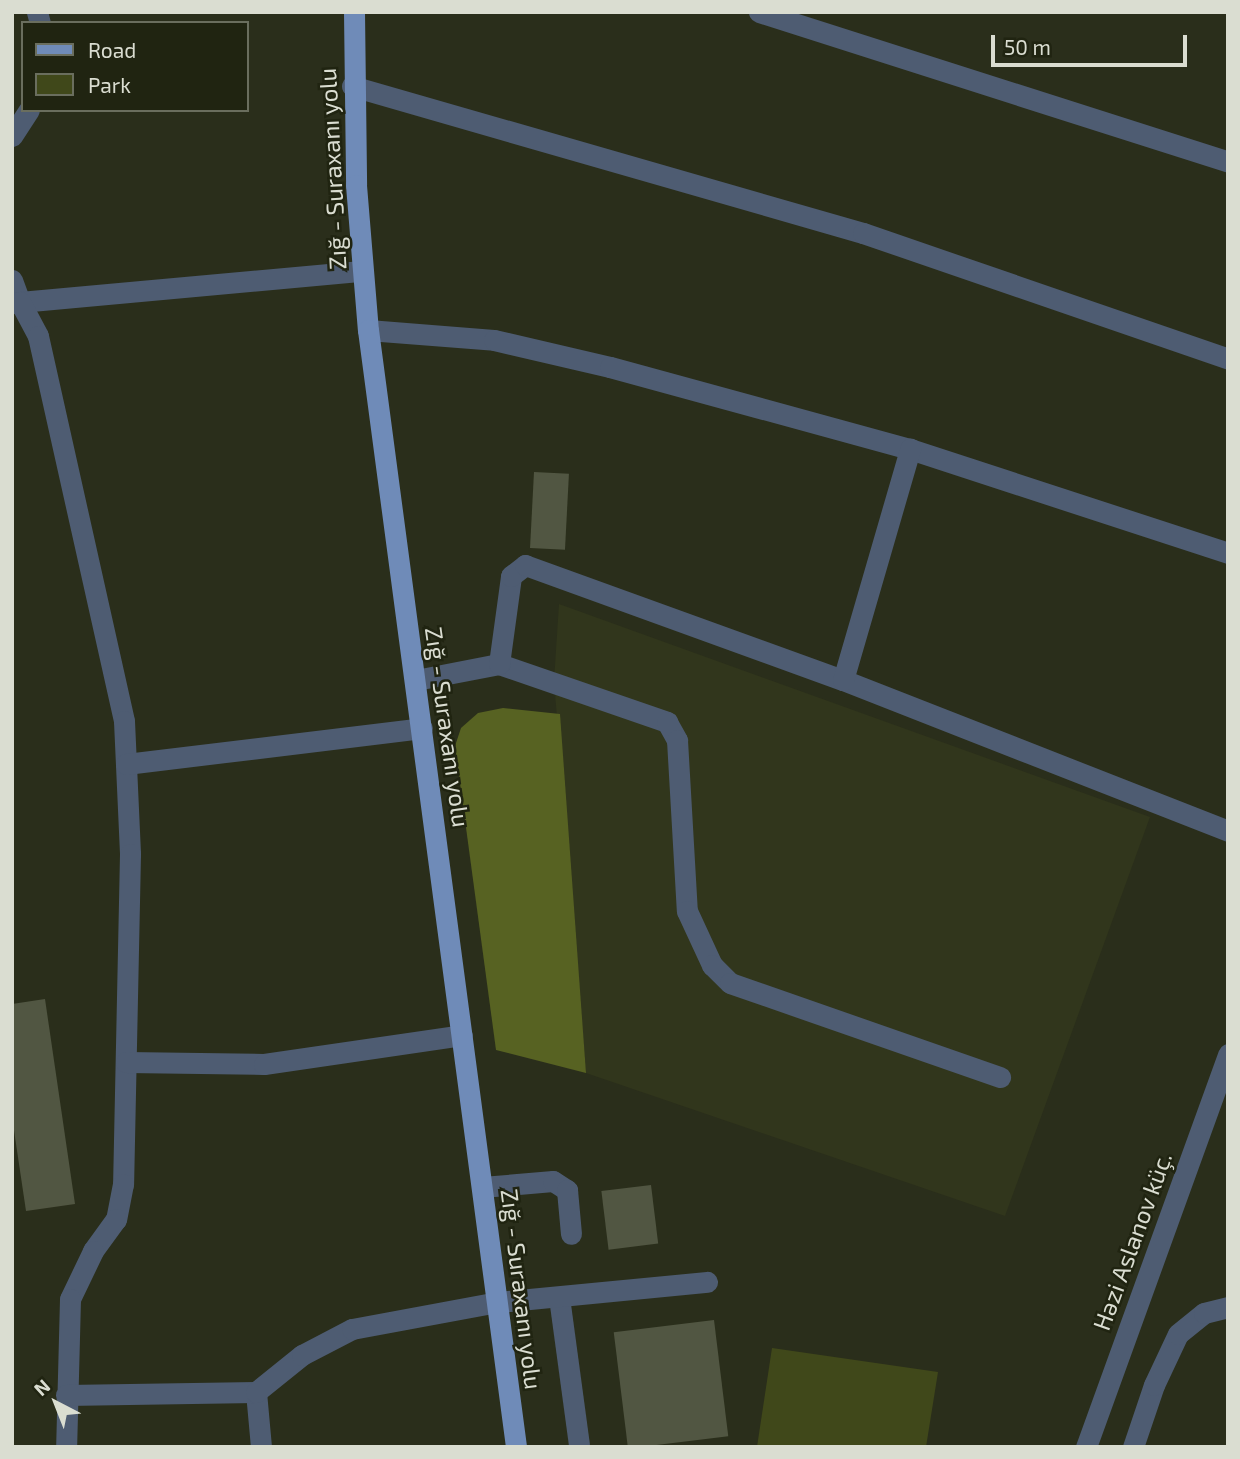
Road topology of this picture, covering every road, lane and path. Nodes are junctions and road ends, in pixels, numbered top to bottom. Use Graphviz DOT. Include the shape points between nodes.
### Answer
graph roads {
  1 [pos="355,12"];
  2 [pos="760,12"];
  3 [pos="352,86"];
  4 [pos="28,112"];
  5 [pos="12,136"];
  6 [pos="1228,162"];
  7 [pos="362,271"];
  8 [pos="12,280"];
  9 [pos="16,303"];
  10 [pos="369,330"];
  11 [pos="1228,359"];
  12 [pos="910,449"];
  13 [pos="1228,553"];
  14 [pos="499,664"];
  15 [pos="416,680"];
  16 [pos="843,680"];
  17 [pos="422,728"];
  18 [pos="126,764"];
  19 [pos="1228,831"];
  20 [pos="462,1035"];
  21 [pos="1228,1054"];
  22 [pos="126,1062"];
  23 [pos="1000,1077"];
  24 [pos="482,1187"];
  25 [pos="571,1234"];
  26 [pos="707,1282"];
  27 [pos="559,1297"];
  28 [pos="498,1303"];
  29 [pos="1228,1307"];
  30 [pos="256,1392"];
  31 [pos="66,1395"];
  32 [pos="579,1445"];
  33 [pos="66,1447"];
  34 [pos="261,1447"];
  35 [pos="516,1447"];
  36 [pos="1086,1447"];
  37 [pos="1133,1447"];
  1 -- 3 [label="main road, Zığ - Suraxanı yolu"];
  2 -- 6 [label="street"];
  3 -- 7 [label="main road, Zığ - Suraxanı yolu"];
  3 -- 11 [label="street" via="863,233"];
  4 -- 5 [label="street"];
  7 -- 9 [label="street"];
  7 -- 10 [label="main road, Zığ - Suraxanı yolu"];
  8 -- 9 [label="street"];
  9 -- 18 [label="street" via="38,336 124,721"];
  10 -- 12 [label="street" via="494,340"];
  10 -- 15 [label="main road, Zığ - Suraxanı yolu"];
  12 -- 13 [label="street"];
  12 -- 16 [label="street"];
  14 -- 15 [label="street"];
  14 -- 16 [label="street" via="511,576 525,565"];
  14 -- 23 [label="street" via="667,722 677,740 687,911 712,965 730,983"];
  15 -- 17 [label="main road, Zığ - Suraxanı yolu"];
  16 -- 19 [label="street"];
  17 -- 18 [label="street"];
  17 -- 20 [label="main road, Zığ - Suraxanı yolu"];
  18 -- 22 [label="street" via="130,854"];
  20 -- 22 [label="street" via="264,1064"];
  20 -- 24 [label="main road, Zığ - Suraxanı yolu"];
  21 -- 36 [label="street, Həzi Aslanov küç."];
  22 -- 31 [label="street" via="123,1184 116,1219 93,1251 70,1299"];
  24 -- 25 [label="street" via="553,1181 567,1190"];
  24 -- 28 [label="main road, Zığ - Suraxanı yolu"];
  26 -- 27 [label="street"];
  27 -- 28 [label="street"];
  27 -- 32 [label="street"];
  28 -- 30 [label="street" via="352,1329 302,1355"];
  28 -- 35 [label="main road, Zığ - Suraxanı yolu"];
  29 -- 37 [label="street" via="1204,1313 1178,1334"];
  30 -- 31 [label="street"];
  30 -- 34 [label="street"];
  31 -- 33 [label="street"];
}
